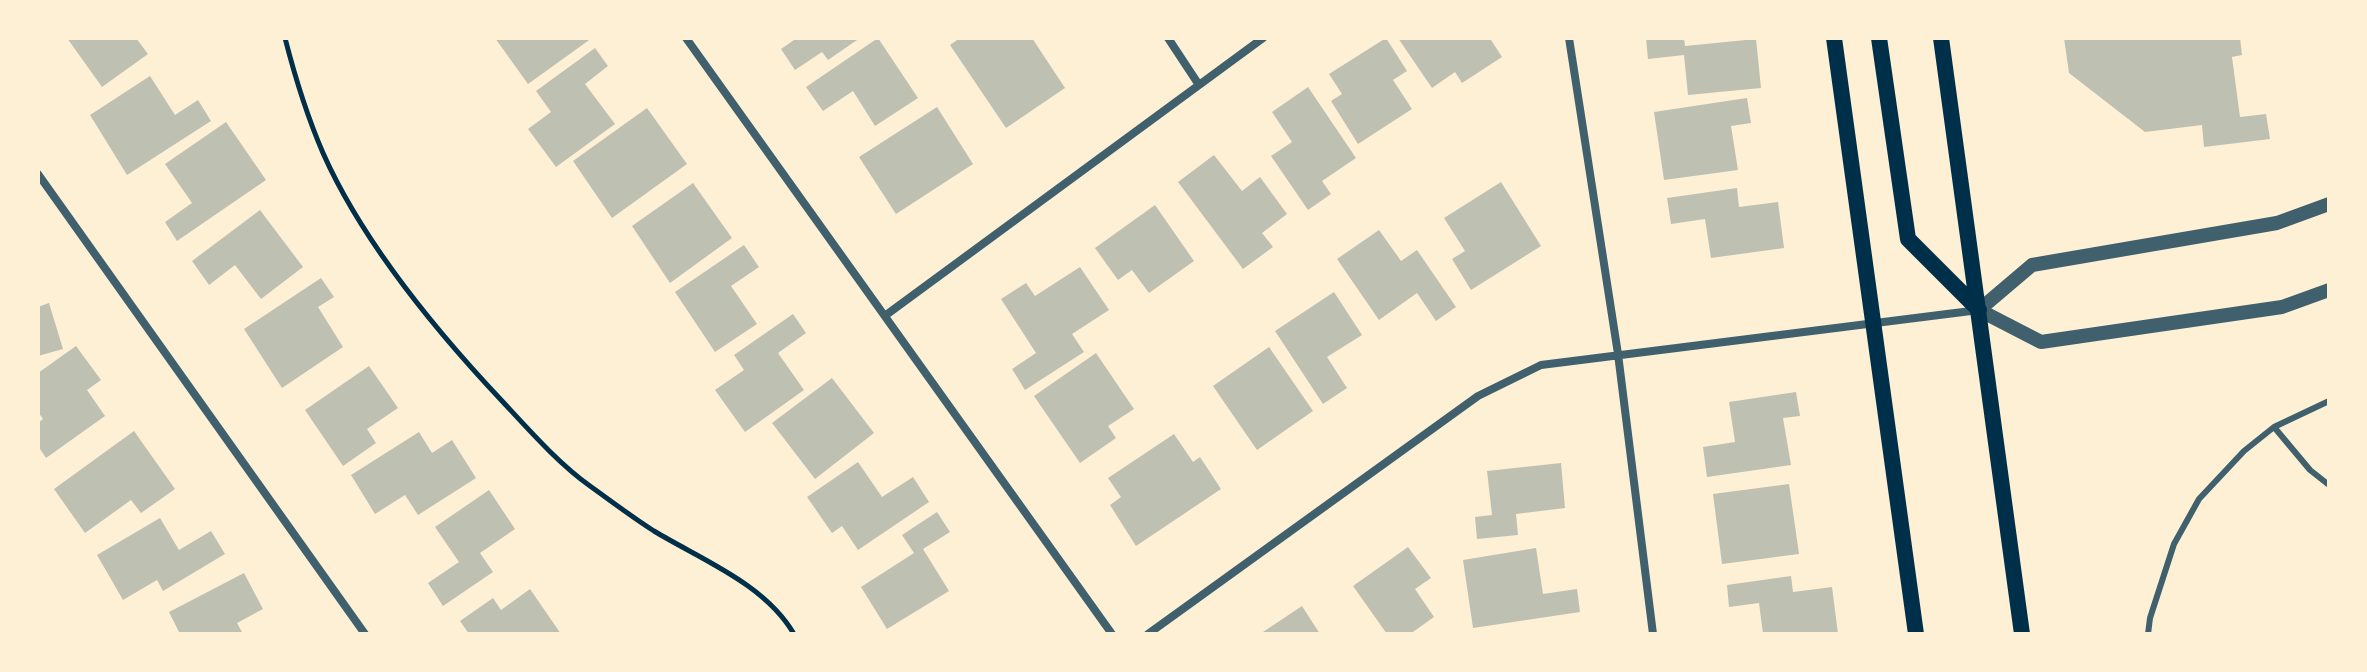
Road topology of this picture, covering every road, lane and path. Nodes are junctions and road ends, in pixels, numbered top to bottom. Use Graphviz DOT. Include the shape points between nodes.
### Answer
graph roads {
  1 [pos="285,38"];
  2 [pos="686,38"];
  3 [pos="1168,38"];
  4 [pos="1263,38"];
  5 [pos="1569,38"];
  6 [pos="1834,38"];
  7 [pos="1879,38"];
  8 [pos="1941,38"];
  9 [pos="1199,85"];
  10 [pos="38,174"];
  11 [pos="2329,204"];
  12 [pos="2329,290"];
  13 [pos="1979,310"];
  14 [pos="886,315"];
  15 [pos="1872,322"];
  16 [pos="1618,354"];
  17 [pos="2329,401"];
  18 [pos="2274,427"];
  19 [pos="2329,485"];
  20 [pos="365,634"];
  21 [pos="794,634"];
  22 [pos="1112,634"];
  23 [pos="1148,634"];
  24 [pos="1653,634"];
  25 [pos="1916,634"];
  26 [pos="2022,634"];
  27 [pos="2148,634"];
  1 -- 21 [label="path" via="323,154 358,218 458,355 586,483 655,531 713,562 767,602"];
  2 -- 14 [label="street"];
  3 -- 9 [label="street"];
  4 -- 9 [label="street"];
  5 -- 16 [label="street"];
  6 -- 15 [label="main road"];
  7 -- 13 [label="main road" via="1908,239"];
  8 -- 13 [label="main road"];
  9 -- 14 [label="street"];
  10 -- 20 [label="street"];
  11 -- 13 [label="street" via="2277,223 2032,265"];
  12 -- 13 [label="street" via="2282,307 2041,342"];
  13 -- 15 [label="street"];
  13 -- 26 [label="main road"];
  14 -- 22 [label="street"];
  15 -- 16 [label="street"];
  15 -- 25 [label="main road"];
  16 -- 23 [label="street" via="1541,365 1478,396"];
  16 -- 24 [label="street"];
  17 -- 18 [label="lane"];
  18 -- 19 [label="lane"];
  18 -- 27 [label="lane" via="2199,499 2174,544"];
}
